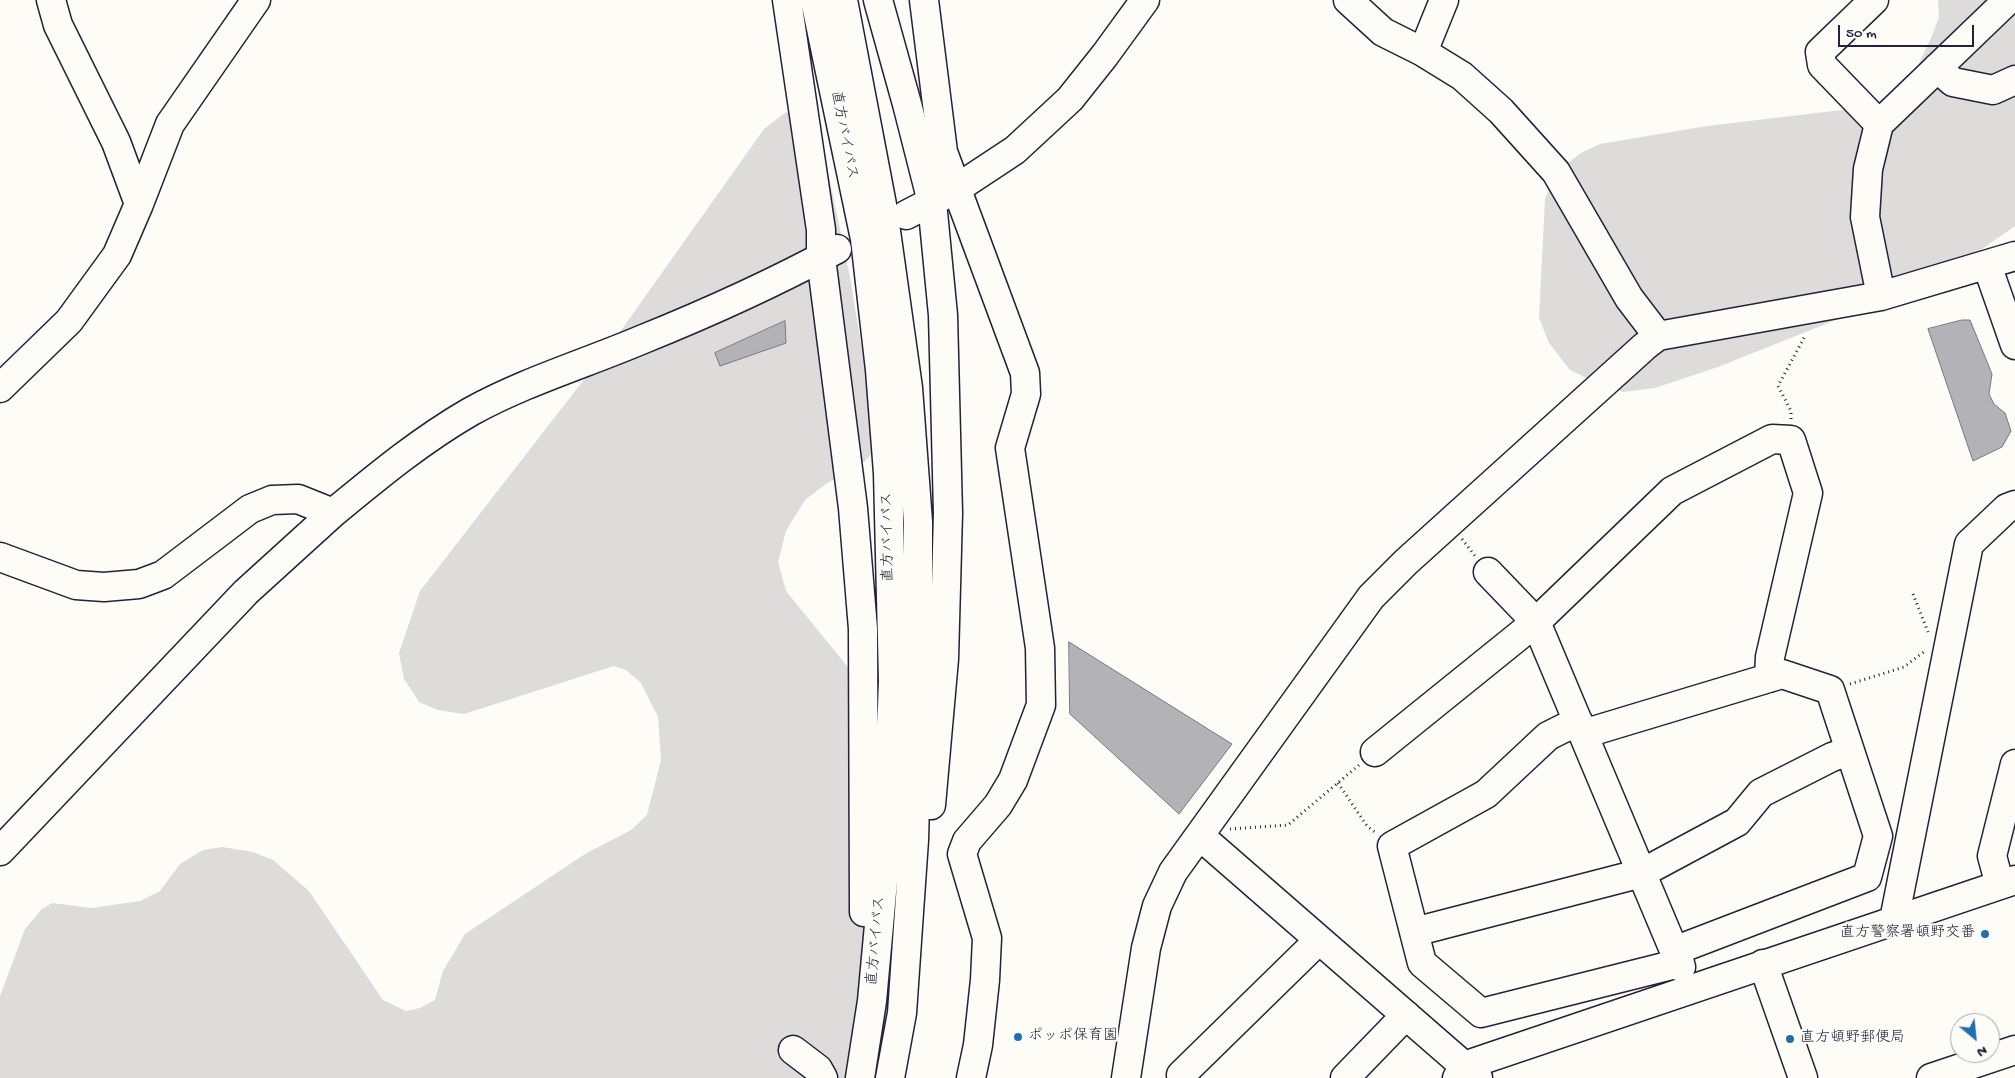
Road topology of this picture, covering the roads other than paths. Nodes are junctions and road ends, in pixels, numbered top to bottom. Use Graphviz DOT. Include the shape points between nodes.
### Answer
graph roads {
  1 [pos="51,0"];
  2 [pos="256,0"];
  3 [pos="787,0"];
  4 [pos="815,0"];
  5 [pos="843,0"];
  6 [pos="878,0"];
  7 [pos="924,0"];
  8 [pos="1145,0"];
  9 [pos="1348,0"];
  10 [pos="1444,0"];
  11 [pos="1874,0"];
  12 [pos="2008,0"];
  13 [pos="1423,52"];
  14 [pos="1937,68"];
  15 [pos="2015,80"];
  16 [pos="1879,124"];
  17 [pos="956,189"];
  18 [pos="932,202"];
  19 [pos="139,204"];
  20 [pos="906,215"];
  21 [pos="829,254"];
  22 [pos="2015,256"];
  23 [pos="1987,265"];
  24 [pos="1881,296"];
  25 [pos="1658,336"];
  26 [pos="2015,345"];
  27 [pos="0,388"];
  28 [pos="2015,505"];
  29 [pos="333,513"];
  30 [pos="0,557"];
  31 [pos="1488,572"];
  32 [pos="1536,622"];
  33 [pos="1768,678"];
  34 [pos="1581,728"];
  35 [pos="1375,752"];
  36 [pos="1850,752"];
  37 [pos="2013,779"];
  38 [pos="1211,833"];
  39 [pos="0,851"];
  40 [pos="1642,873"];
  41 [pos="2008,883"];
  42 [pos="1894,920"];
  43 [pos="1414,932"];
  44 [pos="1319,940"];
  45 [pos="1677,957"];
  46 [pos="1763,964"];
  47 [pos="1691,989"];
  48 [pos="872,1001"];
  49 [pos="902,1013"];
  50 [pos="1406,1015"];
  51 [pos="793,1050"];
  52 [pos="2015,1050"];
  53 [pos="1181,1074"];
  54 [pos="1466,1074"];
  55 [pos="823,1078"];
  56 [pos="860,1078"];
  57 [pos="890,1078"];
  58 [pos="971,1078"];
  59 [pos="1126,1078"];
  60 [pos="1345,1078"];
  61 [pos="1803,1078"];
  62 [pos="1931,1078"];
  1 -- 19 [label="main road" via="58,25 116,142"];
  2 -- 19 [label="main road" via="170,124"];
  3 -- 21 [label="main road" via="821,230"];
  4 -- 48 [label="main road, 直方バイパス" via="864,239 880,370 888,473 893,681 887,838"];
  5 -- 49 [label="main road, 直方バイパス" via="884,210 908,388 918,522 914,840"];
  6 -- 18 [label="main road"];
  7 -- 17 [label="main road" via="943,152"];
  8 -- 17 [label="main road" via="1070,99 1015,150"];
  9 -- 13 [label="main road" via="1383,32"];
  10 -- 13 [label="main road"];
  11 -- 16 [label="main road" via="1820,52 1822,65"];
  12 -- 14 [label="main road"];
  13 -- 25 [label="main road" via="1462,76 1501,111 1556,172 1629,298"];
  14 -- 15 [label="main road" via="1953,82 1993,90"];
  14 -- 16 [label="main road"];
  16 -- 24 [label="main road" via="1868,169 1865,217"];
  17 -- 18 [label="main road"];
  17 -- 58 [label="main road" via="1025,373 1026,394 1010,448 1040,648 1041,705 1013,780 998,804 967,840 962,854 987,938 978,1045"];
  18 -- 20 [label="main road"];
  18 -- 49 [label="main road" via="943,315 948,513 944,659 918,953"];
  19 -- 27 [label="main road" via="117,255 69,321"];
  21 -- 29 [label="main road" via="752,292 510,392 470,412 414,446"];
  21 -- 48 [label="main road" via="863,629 864,946"];
  22 -- 23 [label="main road"];
  23 -- 24 [label="main road"];
  23 -- 26 [label="main road"];
  24 -- 25 [label="main road"];
  25 -- 38 [label="main road" via="1371,597"];
  28 -- 42 [label="main road" via="2007,508 1969,544"];
  29 -- 30 [label="main road" via="298,499 272,500 250,509 163,575 139,584 76,585"];
  29 -- 39 [label="main road" via="246,592"];
  31 -- 32 [label="main road"];
  32 -- 33 [label="main road" via="1672,491 1772,439 1791,440 1808,493"];
  32 -- 34 [label="main road"];
  32 -- 35 [label="main road"];
  33 -- 34 [label="main road"];
  33 -- 36 [label="main road" via="1782,674 1830,690"];
  34 -- 40 [label="main road"];
  34 -- 43 [label="main road" via="1548,736 1486,794 1392,846"];
  36 -- 40 [label="main road" via="1832,757 1761,793 1737,822"];
  36 -- 45 [label="main road" via="1878,836 1867,877"];
  37 -- 41 [label="main road" via="1992,856"];
  38 -- 44 [label="main road"];
  38 -- 59 [label="main road" via="1173,872 1158,906 1146,948"];
  40 -- 43 [label="main road"];
  40 -- 45 [label="main road"];
  41 -- 42 [label="main road"];
  42 -- 46 [label="main road"];
  43 -- 45 [label="main road" via="1422,963 1481,1013"];
  44 -- 50 [label="main road"];
  44 -- 53 [label="main road"];
  45 -- 47 [label="main road"];
  46 -- 47 [label="main road"];
  46 -- 61 [label="main road"];
  47 -- 54 [label="main road"];
  48 -- 56 [label="main road, 直方バイパス"];
  49 -- 57 [label="main road, 直方バイパス"];
  50 -- 54 [label="main road"];
  50 -- 60 [label="main road"];
  51 -- 55 [label="main road" via="818,1069"];
  52 -- 62 [label="main road"];
}
